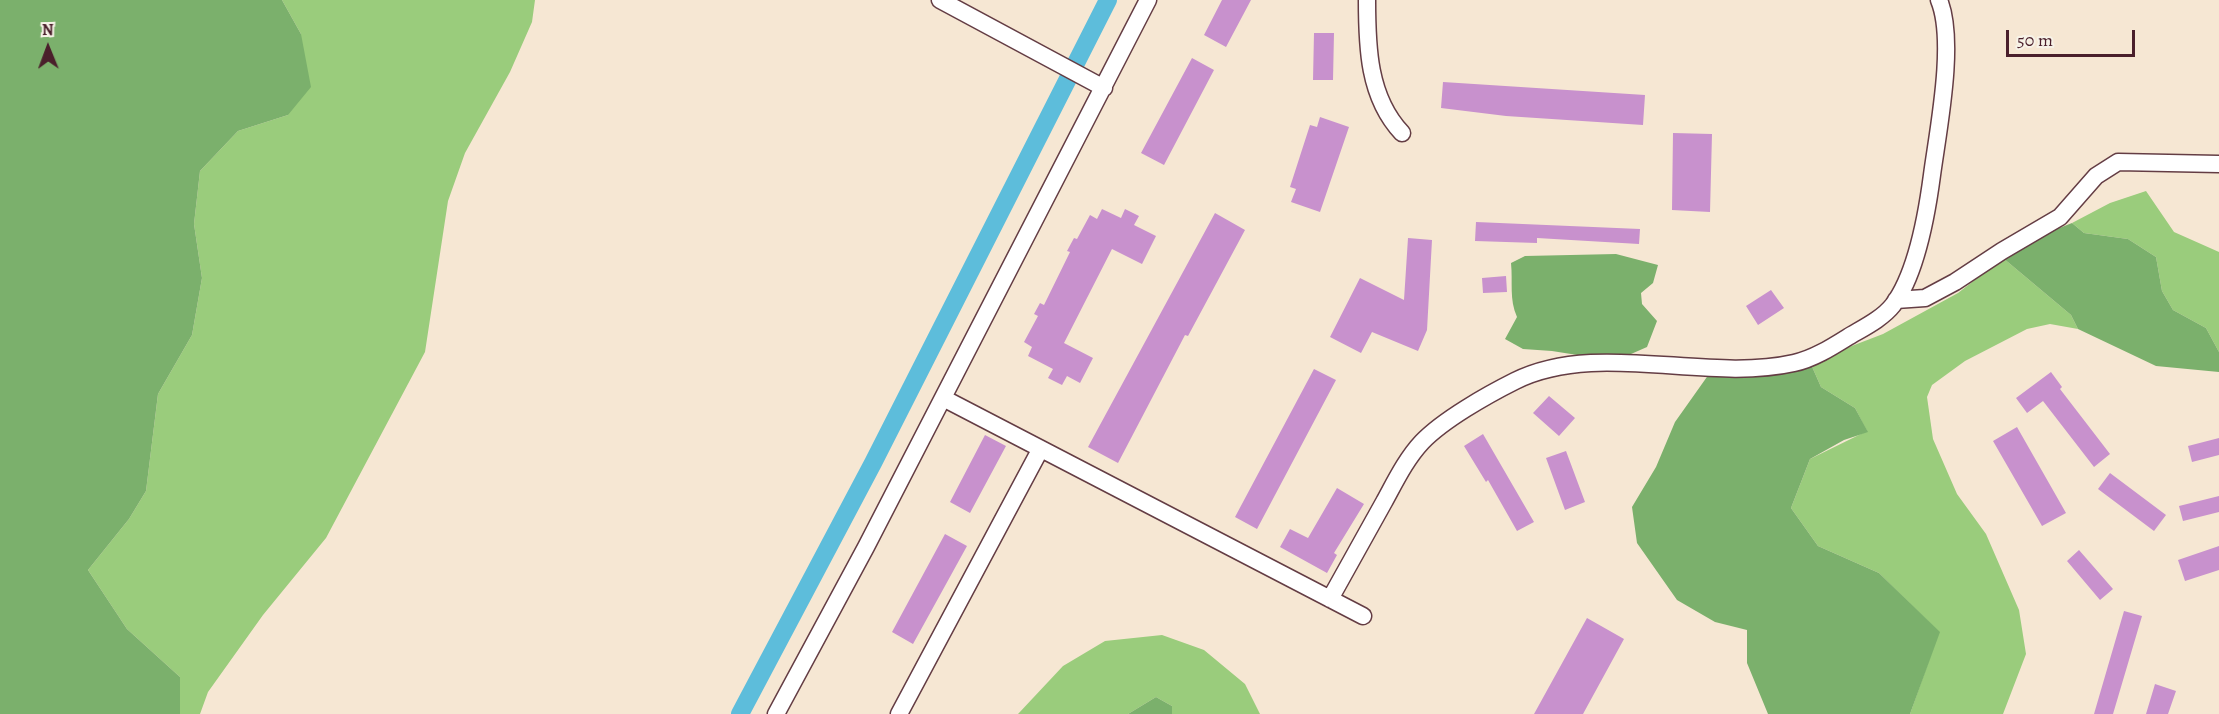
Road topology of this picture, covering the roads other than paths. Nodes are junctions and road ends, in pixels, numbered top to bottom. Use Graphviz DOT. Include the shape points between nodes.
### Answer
graph roads {
  1 [pos="940,0"];
  2 [pos="1148,0"];
  3 [pos="1367,0"];
  4 [pos="1938,0"];
  5 [pos="1100,85"];
  6 [pos="1402,133"];
  7 [pos="2219,164"];
  8 [pos="1896,300"];
  9 [pos="943,398"];
  10 [pos="1040,450"];
  11 [pos="1330,599"];
  12 [pos="1363,616"];
  13 [pos="776,714"];
  14 [pos="899,714"];
  1 -- 5 [label="street"];
  2 -- 5 [label="street"];
  3 -- 6 [label="street" via="1367,34 1376,90"];
  4 -- 8 [label="street" via="1946,44 1931,183 1921,238"];
  5 -- 9 [label="street"];
  7 -- 8 [label="street" via="2118,162 2096,176 2060,217 1925,298"];
  8 -- 11 [label="street" via="1876,320 1796,363 1754,368 1552,366 1515,382 1422,442 1402,469"];
  9 -- 10 [label="street"];
  9 -- 13 [label="street"];
  10 -- 11 [label="street"];
  10 -- 14 [label="street"];
  11 -- 12 [label="street"];
}
